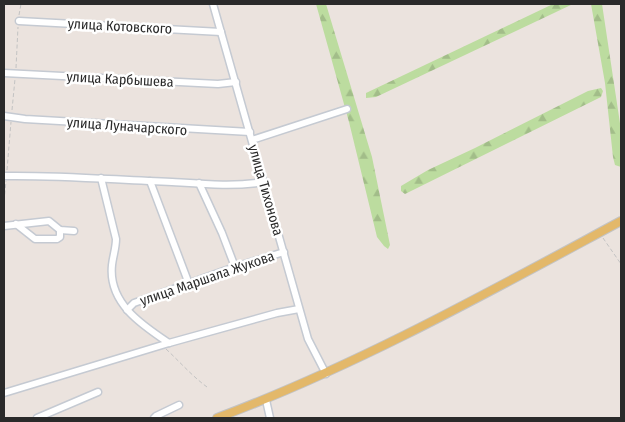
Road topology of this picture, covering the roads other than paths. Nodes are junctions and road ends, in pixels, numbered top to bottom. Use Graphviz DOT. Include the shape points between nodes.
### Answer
graph roads {
  1 [pos="213,4"];
  2 [pos="19,20"];
  3 [pos="221,32"];
  4 [pos="4,73"];
  5 [pos="236,82"];
  6 [pos="346,109"];
  7 [pos="4,116"];
  8 [pos="250,132"];
  9 [pos="252,140"];
  10 [pos="5,176"];
  11 [pos="101,178"];
  12 [pos="150,181"];
  13 [pos="264,182"];
  14 [pos="199,184"];
  15 [pos="621,221"];
  16 [pos="16,224"];
  17 [pos="4,226"];
  18 [pos="60,230"];
  19 [pos="74,231"];
  20 [pos="284,252"];
  21 [pos="235,267"];
  22 [pos="189,284"];
  23 [pos="299,309"];
  24 [pos="127,310"];
  25 [pos="165,344"];
  26 [pos="326,374"];
  27 [pos="98,392"];
  28 [pos="4,393"];
  29 [pos="266,400"];
  30 [pos="179,405"];
  31 [pos="37,418"];
  32 [pos="154,418"];
  33 [pos="217,418"];
  34 [pos="270,418"];
  1 -- 3 [label="street, улица Тихонова"];
  2 -- 3 [label="street, улица Котовского"];
  3 -- 5 [label="street, улица Тихонова"];
  4 -- 5 [label="street, улица Карбышева" via="218,84"];
  5 -- 8 [label="street, улица Тихонова"];
  6 -- 9 [label="street"];
  7 -- 8 [label="street, улица Луначарского" via="25,120"];
  8 -- 9 [label="street, улица Тихонова"];
  9 -- 13 [label="street, улица Тихонова"];
  10 -- 11 [label="street"];
  11 -- 12 [label="street"];
  11 -- 24 [label="street" via="116,239 112,278 118,297"];
  12 -- 14 [label="street"];
  12 -- 22 [label="street"];
  13 -- 14 [label="street"];
  13 -- 20 [label="street, улица Тихонова"];
  14 -- 21 [label="street"];
  15 -- 26 [label="main road"];
  16 -- 17 [label="street"];
  16 -- 18 [label="street" via="48,221"];
  16 -- 18 [label="street" via="35,239 57,240"];
  18 -- 19 [label="street"];
  20 -- 21 [label="street, улица Маршала Жукова"];
  20 -- 23 [label="street, улица Тихонова"];
  21 -- 22 [label="street, улица Маршала Жукова"];
  22 -- 24 [label="street, улица Маршала Жукова" via="134,303"];
  23 -- 25 [label="street"];
  23 -- 26 [label="street, улица Тихонова" via="312,349"];
  24 -- 25 [label="street, улица Маршала Жукова"];
  25 -- 28 [label="street"];
  26 -- 29 [label="main road"];
  27 -- 31 [label="street"];
  29 -- 33 [label="main road"];
  29 -- 34 [label="street"];
  30 -- 32 [label="street"];
}
